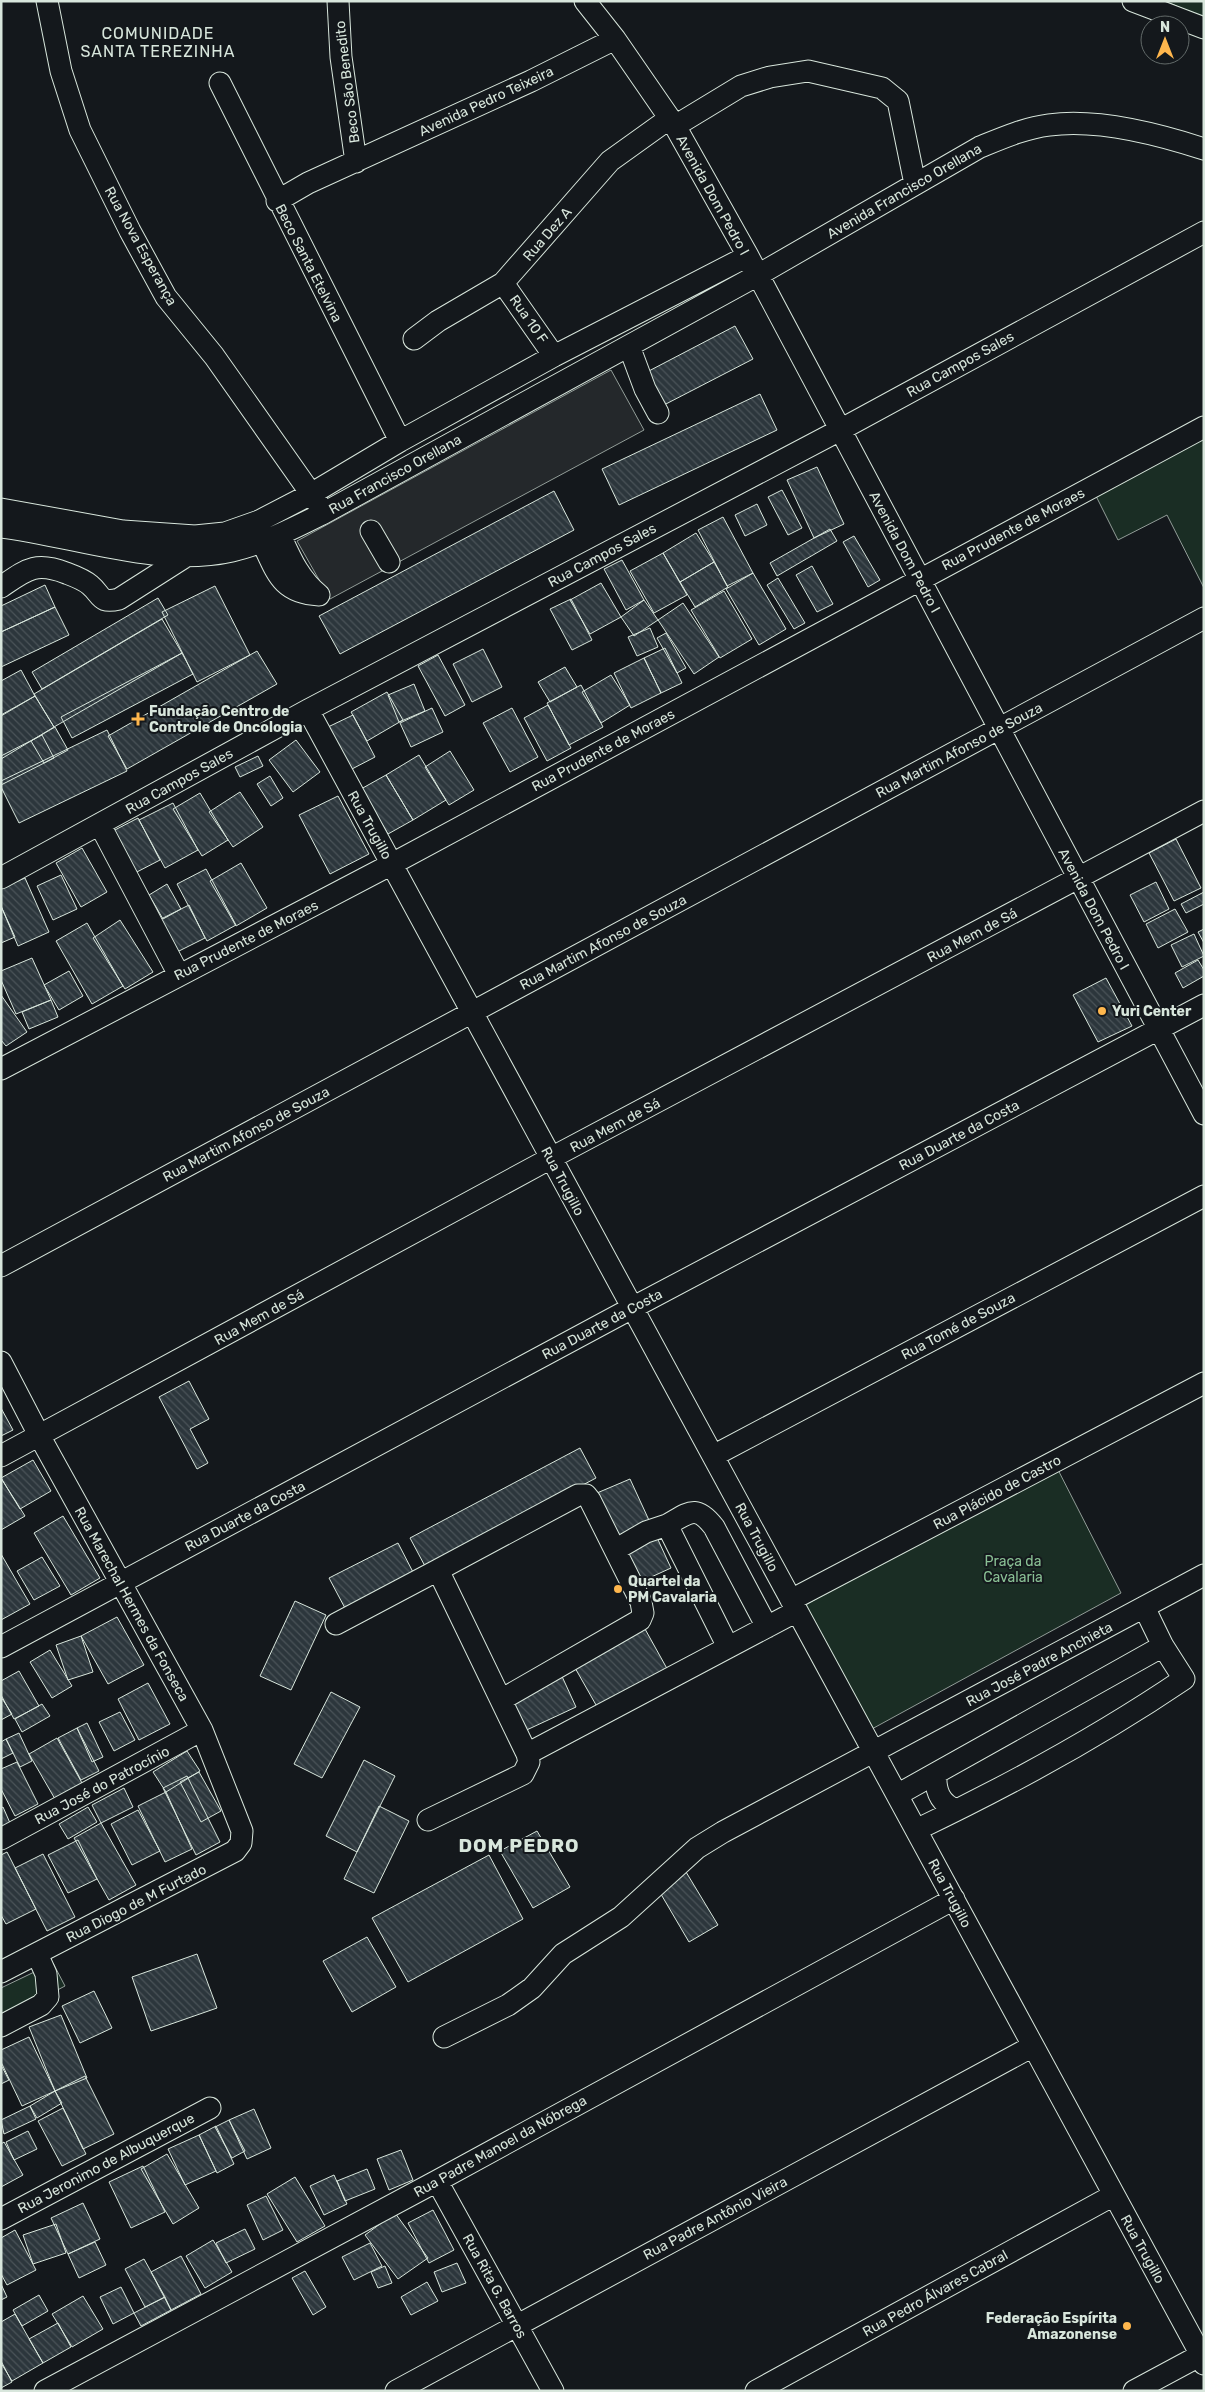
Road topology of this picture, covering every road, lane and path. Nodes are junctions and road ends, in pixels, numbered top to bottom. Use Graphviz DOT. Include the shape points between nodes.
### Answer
graph roads {
  1 [pos="47,1"];
  2 [pos="338,1"];
  3 [pos="585,1"];
  4 [pos="1132,1"];
  5 [pos="1204,28"];
  6 [pos="615,39"];
  7 [pos="220,83"];
  8 [pos="672,122"];
  9 [pos="1204,148"];
  10 [pos="356,162"];
  11 [pos="915,184"];
  12 [pos="277,201"];
  13 [pos="1204,232"];
  14 [pos="748,256"];
  15 [pos="758,275"];
  16 [pos="503,283"];
  17 [pos="414,339"];
  18 [pos="629,346"];
  19 [pos="554,356"];
  20 [pos="658,412"];
  21 [pos="1204,427"];
  22 [pos="840,430"];
  23 [pos="400,441"];
  24 [pos="311,494"];
  25 [pos="1,509"];
  26 [pos="324,513"];
  27 [pos="1,527"];
  28 [pos="371,531"];
  29 [pos="228,542"];
  30 [pos="189,555"];
  31 [pos="389,562"];
  32 [pos="919,579"];
  33 [pos="1,587"];
  34 [pos="1204,618"];
  35 [pos="308,710"];
  36 [pos="998,729"];
  37 [pos="1204,811"];
  38 [pos="100,824"];
  39 [pos="392,864"];
  40 [pos="1,878"];
  41 [pos="1078,879"];
  42 [pos="179,974"];
  43 [pos="1204,1005"];
  44 [pos="472,1013"];
  45 [pos="1158,1029"];
  46 [pos="1,1069"];
  47 [pos="1204,1114"];
  48 [pos="551,1158"];
  49 [pos="1204,1196"];
  50 [pos="1,1266"];
  51 [pos="632,1308"];
  52 [pos="1,1362"];
  53 [pos="1204,1383"];
  54 [pos="40,1436"];
  55 [pos="1,1456"];
  56 [pos="713,1456"];
  57 [pos="667,1525"];
  58 [pos="615,1550"];
  59 [pos="438,1570"];
  60 [pos="1204,1575"];
  61 [pos="121,1582"];
  62 [pos="794,1606"];
  63 [pos="1144,1607"];
  64 [pos="336,1624"];
  65 [pos="767,1627"];
  66 [pos="1163,1646"];
  67 [pos="1,1647"];
  68 [pos="728,1647"];
  69 [pos="501,1700"];
  70 [pos="202,1730"];
  71 [pos="874,1753"];
  72 [pos="527,1754"];
  73 [pos="936,1774"];
  74 [pos="897,1795"];
  75 [pos="956,1810"];
  76 [pos="428,1820"];
  77 [pos="916,1830"];
  78 [pos="1,1839"];
  79 [pos="235,1851"];
  80 [pos="954,1900"];
  81 [pos="37,1954"];
  82 [pos="1,1972"];
  83 [pos="1,2026"];
  84 [pos="444,2037"];
  85 [pos="1033,2046"];
  86 [pos="210,2108"];
  87 [pos="437,2181"];
  88 [pos="1114,2195"];
  89 [pos="1,2219"];
  90 [pos="518,2325"];
  91 [pos="1202,2360"];
  92 [pos="45,2391"];
  93 [pos="396,2391"];
  94 [pos="553,2391"];
  95 [pos="756,2391"];
  96 [pos="1134,2391"];
  1 -- 24 [label="street, Rua Nova Esperança" via="61,71 80,130 130,231 166,297 214,356"];
  2 -- 10 [label="street, Beco São Benedito" via="341,57"];
  3 -- 6 [label="street, Avenida Dom Pedro I"];
  4 -- 5 [label="street"];
  6 -- 8 [label="street, Avenida Dom Pedro I"];
  6 -- 10 [label="street, Avenida Pedro Teixeira"];
  7 -- 12 [label="street, Beco Santa Etelvina"];
  8 -- 11 [label="street, Rua Dez A" via="741,86 808,70 882,88 898,102"];
  8 -- 14 [label="street, Avenida Dom Pedro I"];
  8 -- 16 [label="street, Rua Dez A" via="610,161"];
  9 -- 11 [label="street, Avenida Francisco Orellana" via="1113,127 1049,125 1018,132 980,147"];
  10 -- 12 [label="street, Avenida Pedro Teixeira"];
  11 -- 15 [label="street, Avenida Francisco Orellana"];
  12 -- 23 [label="street, Beco Santa Etelvina"];
  13 -- 22 [label="street, Rua Campos Sales"];
  14 -- 15 [label="street, Avenida Dom Pedro I"];
  14 -- 19 [label="street, Rua Francisco Orellana"];
  15 -- 18 [label="street, Rua Francisco Orellana"];
  15 -- 22 [label="street, Avenida Dom Pedro I"];
  16 -- 17 [label="street, Rua Dez A"];
  16 -- 19 [label="street, Rua 10 F"];
  18 -- 20 [label="street" via="645,389"];
  18 -- 26 [label="street, Rua Francisco Orellana"];
  19 -- 23 [label="street, Rua Francisco Orellana"];
  21 -- 32 [label="street, Rua Prudente de Moraes"];
  22 -- 32 [label="street, Avenida Dom Pedro I"];
  22 -- 35 [label="street, Rua Campos Sales"];
  23 -- 24 [label="street, Rua Francisco Orellana"];
  24 -- 26 [label="street, Rua Nova Esperança"];
  24 -- 29 [label="street, Rua Francisco Orellana" via="259,521"];
  25 -- 29 [label="street, Rua Francisco Orellana" via="123,531 195,536"];
  26 -- 29 [label="street, Rua Francisco Orellana" via="271,539"];
  27 -- 30 [label="street, Rua Francisco Orellana" via="130,551"];
  28 -- 31 [label="street"];
  29 -- 30 [label="street, Rua Francisco Orellana"];
  30 -- 33 [label="street" via="111,601 100,598 86,582 43,566 25,570"];
  32 -- 36 [label="street, Avenida Dom Pedro I"];
  32 -- 39 [label="street, Rua Prudente de Moraes"];
  34 -- 36 [label="street, Rua Martim Afonso de Souza"];
  35 -- 38 [label="street, Rua Campos Sales"];
  35 -- 39 [label="street, Rua Trugillo"];
  36 -- 41 [label="street, Avenida Dom Pedro I"];
  36 -- 44 [label="street, Rua Martim Afonso de Souza"];
  37 -- 41 [label="street, Rua Mem de Sá"];
  38 -- 40 [label="street, Rua Campos Sales"];
  38 -- 42 [label="street"];
  39 -- 42 [label="street, Rua Prudente de Moraes"];
  39 -- 44 [label="street, Rua Trugillo"];
  41 -- 45 [label="street, Avenida Dom Pedro I"];
  41 -- 48 [label="street, Rua Mem de Sá"];
  42 -- 46 [label="street, Rua Prudente de Moraes"];
  43 -- 45 [label="street, Rua Duarte da Costa"];
  44 -- 48 [label="street, Rua Trugillo"];
  44 -- 50 [label="street, Rua Martim Afonso de Souza"];
  45 -- 47 [label="street, Avenida Dom Pedro I"];
  45 -- 51 [label="street, Rua Duarte da Costa"];
  48 -- 51 [label="street, Rua Trugillo"];
  48 -- 54 [label="street, Rua Mem de Sá"];
  49 -- 56 [label="street, Rua Tomé de Souza"];
  51 -- 56 [label="street, Rua Trugillo"];
  51 -- 61 [label="street, Rua Duarte da Costa"];
  52 -- 54 [label="street, Rua Marechal Hermes da Fonseca"];
  53 -- 62 [label="street, Rua Plácido de Castro"];
  54 -- 55 [label="street, Rua Mem de Sá"];
  54 -- 61 [label="street, Rua Marechal Hermes da Fonseca"];
  56 -- 62 [label="street, Rua Trugillo"];
  57 -- 58 [label="street" via="646,1532"];
  57 -- 65 [label="street" via="684,1515 703,1514 714,1527"];
  57 -- 68 [label="street"];
  58 -- 59 [label="street" via="590,1500 586,1495 578,1495"];
  58 -- 69 [label="street" via="641,1602 640,1620"];
  59 -- 64 [label="street"];
  59 -- 69 [label="street"];
  60 -- 63 [label="street, Rua José Padre Anchieta"];
  61 -- 67 [label="street, Rua Duarte da Costa"];
  61 -- 70 [label="street, Rua Marechal Hermes da Fonseca"];
  62 -- 65 [label="street, Rua Plácido de Castro"];
  62 -- 71 [label="street, Rua Trugillo"];
  63 -- 66 [label="street"];
  63 -- 71 [label="street, Rua José Padre Anchieta"];
  65 -- 68 [label="street, Rua Plácido de Castro"];
  66 -- 73 [label="street"];
  66 -- 75 [label="street" via="1184,1680 1120,1720"];
  68 -- 72 [label="street, Rua Plácido de Castro"];
  69 -- 72 [label="street"];
  70 -- 78 [label="street, Rua José do Patrocínio"];
  70 -- 79 [label="street, Rua Marechal Hermes da Fonseca" via="240,1821 241,1843"];
  71 -- 74 [label="street, Rua Trugillo"];
  71 -- 84 [label="street, Rua José Padre Anchieta" via="697,1848 621,1917 563,1954 532,1988 508,2006"];
  72 -- 76 [label="street" via="528,1762 523,1774"];
  73 -- 74 [label="street"];
  73 -- 75 [label="street" via="942,1801"];
  74 -- 77 [label="street, Rua Trugillo"];
  75 -- 77 [label="street"];
  77 -- 80 [label="street, Rua Trugillo"];
  79 -- 81 [label="street, Rua Diogo de M Furtado"];
  80 -- 85 [label="street, Rua Trugillo"];
  80 -- 87 [label="street, Rua Padre Manoel da Nóbrega"];
  81 -- 82 [label="street, Rua Diogo de M Furtado"];
  81 -- 83 [label="street" via="46,1974 48,1997 41,2005"];
  85 -- 88 [label="street, Rua Trugillo"];
  85 -- 90 [label="street, Rua Padre Antônio Vieira"];
  86 -- 89 [label="street, Rua Jeronimo de Albuquerque"];
  87 -- 90 [label="street, Rua Rita G. Barros"];
  87 -- 92 [label="street, Rua Padre Manoel da Nóbrega"];
  88 -- 91 [label="street, Rua Trugillo"];
  88 -- 95 [label="street, Rua Pedro Álvares Cabral"];
  90 -- 93 [label="street, Rua Padre Antônio Vieira"];
  90 -- 94 [label="street, Rua Rita G. Barros"];
  91 -- 96 [label="street"];
}
